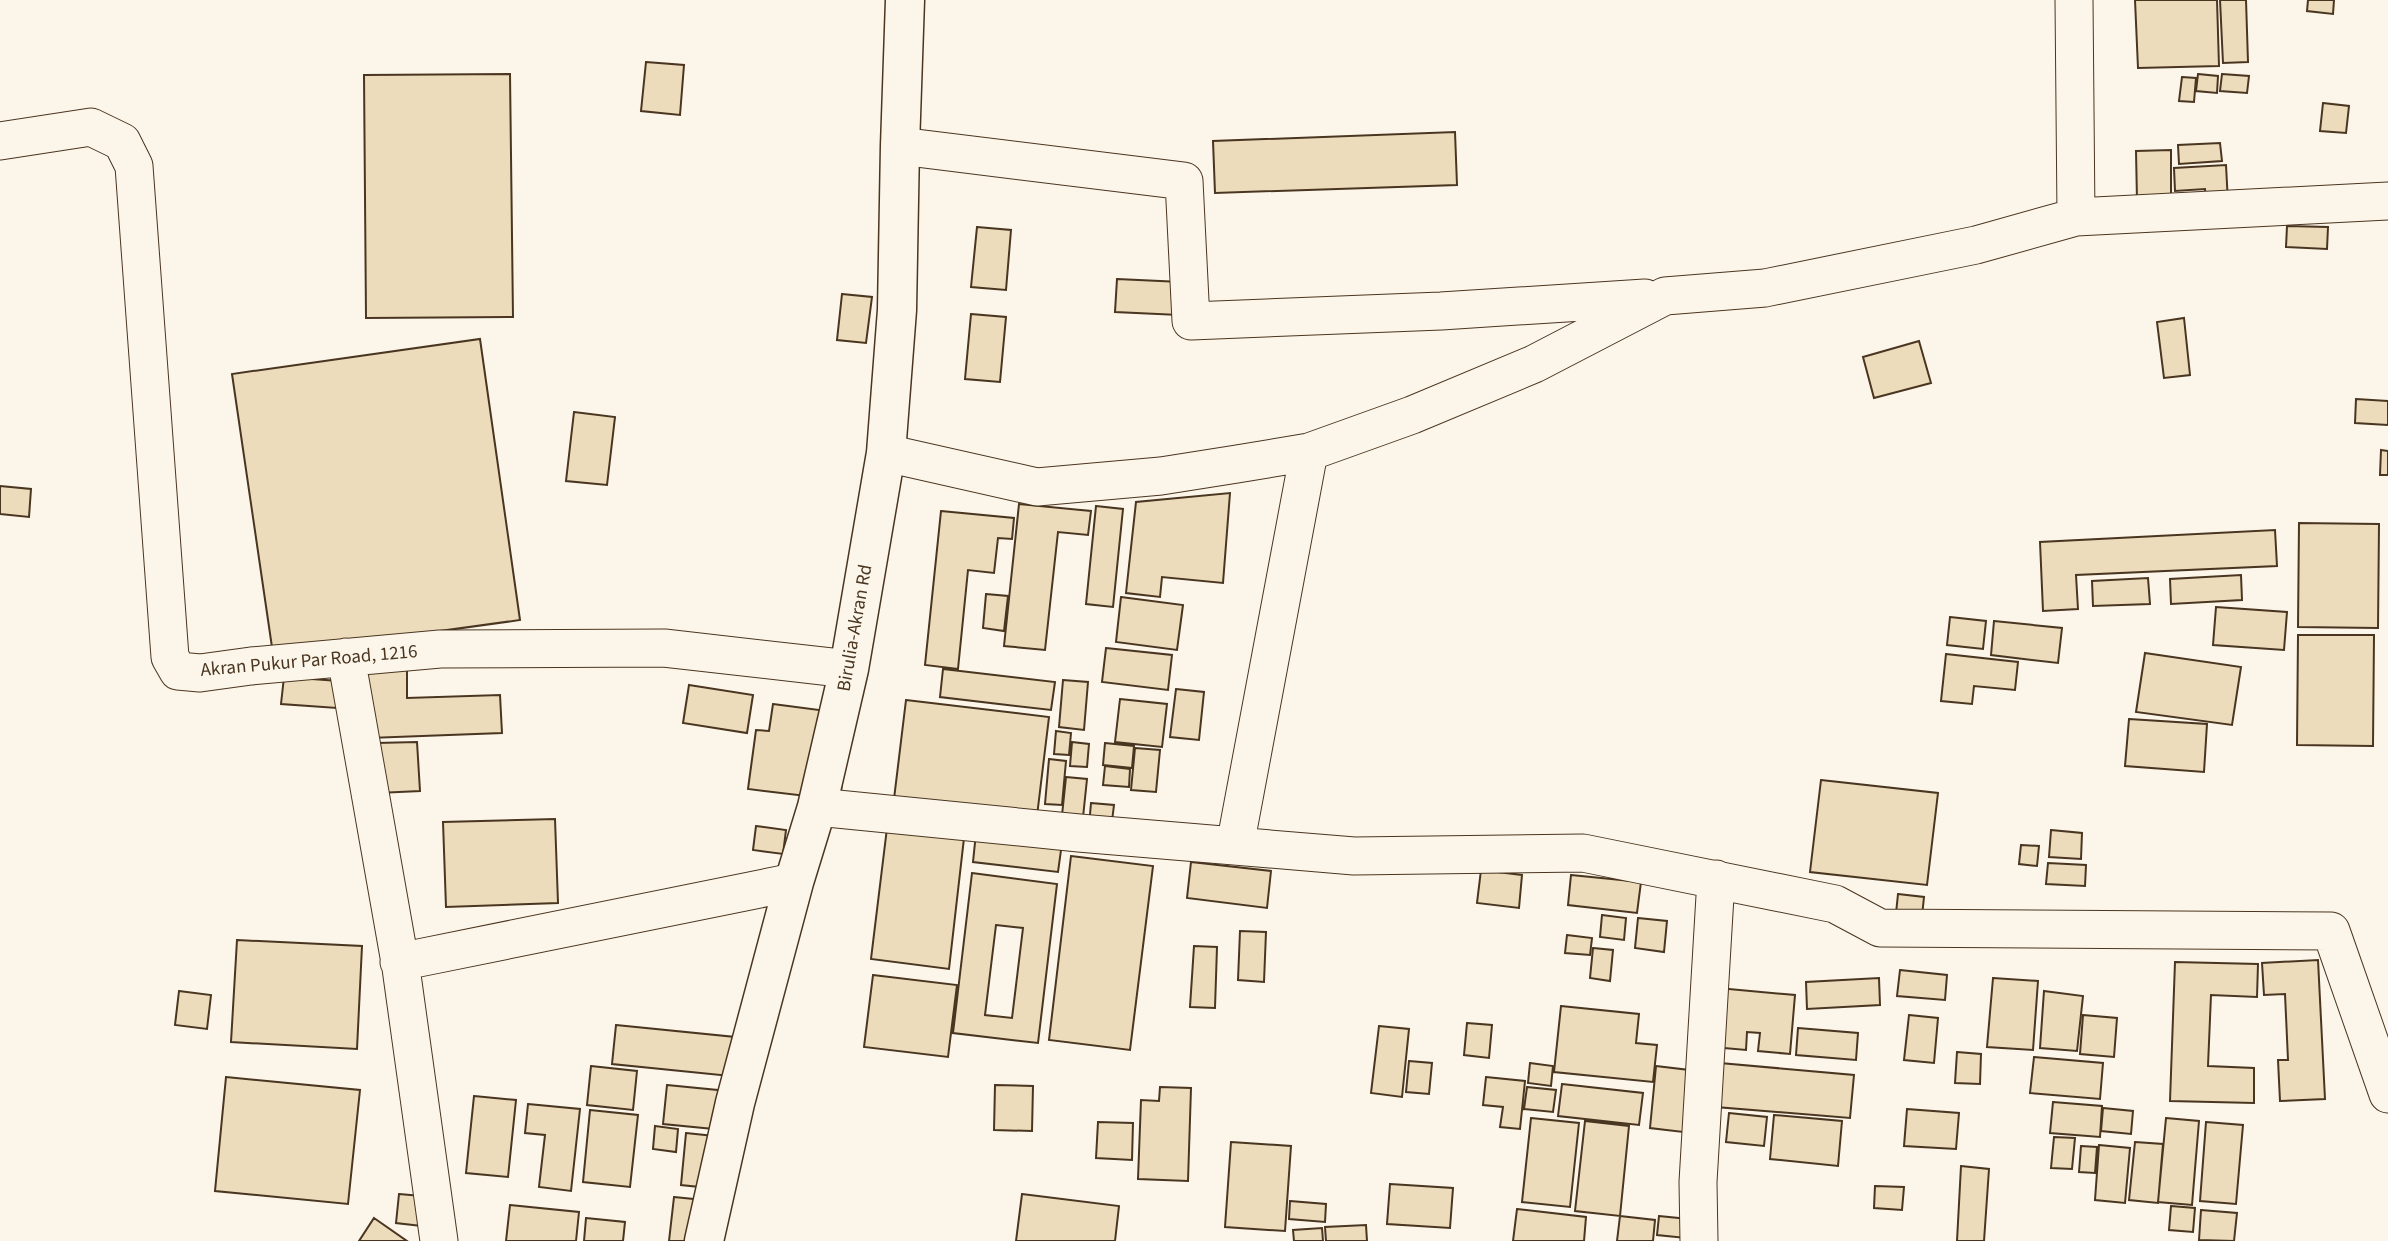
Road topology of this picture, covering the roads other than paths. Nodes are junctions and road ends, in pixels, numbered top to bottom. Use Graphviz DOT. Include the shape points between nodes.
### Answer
graph roads {
  1 [pos="905,0"];
  2 [pos="2074,0"];
  3 [pos="0,141"];
  4 [pos="900,146"];
  5 [pos="2388,201"];
  6 [pos="2076,217"];
  7 [pos="1665,296"];
  8 [pos="1309,452"];
  9 [pos="886,453"];
  10 [pos="346,657"];
  11 [pos="849,669"];
  12 [pos="817,807"];
  13 [pos="1235,846"];
  14 [pos="1716,880"];
  15 [pos="794,882"];
  16 [pos="399,962"];
  17 [pos="2388,1094"];
  18 [pos="439,1241"];
  19 [pos="704,1241"];
  20 [pos="1699,1241"];
  1 -- 4 [label="highway, Birulia-Akran Rd"];
  2 -- 6 [label="street"];
  3 -- 10 [label="street, Akran Pukur Par Road, 1216" via="91,127 122,142 134,166 170,657 178,671 200,673"];
  4 -- 7 [label="street" via="1184,181 1191,321"];
  4 -- 9 [label="highway, Birulia-Akran Rd" via="897,310"];
  5 -- 6 [label="street"];
  6 -- 7 [label="street" via="1976,245 1765,288"];
  7 -- 8 [label="street" via="1534,364"];
  8 -- 9 [label="street" via="1161,476 1037,487"];
  8 -- 13 [label="street"];
  9 -- 11 [label="highway, Birulia-Akran Rd"];
  10 -- 11 [label="street, Akran Pukur Par Road, 1216" via="440,649 664,648"];
  10 -- 16 [label="street"];
  11 -- 12 [label="highway, Birulia-Akran Rd"];
  12 -- 13 [label="street"];
  12 -- 15 [label="highway, Birulia-Akran Rd"];
  13 -- 14 [label="street" via="1354,856 1583,853"];
  14 -- 17 [label="street" via="1835,904 1880,928 2331,931"];
  14 -- 20 [label="street"];
  15 -- 16 [label="street"];
  15 -- 19 [label="highway, Birulia-Akran Rd"];
  16 -- 18 [label="street"];
}
